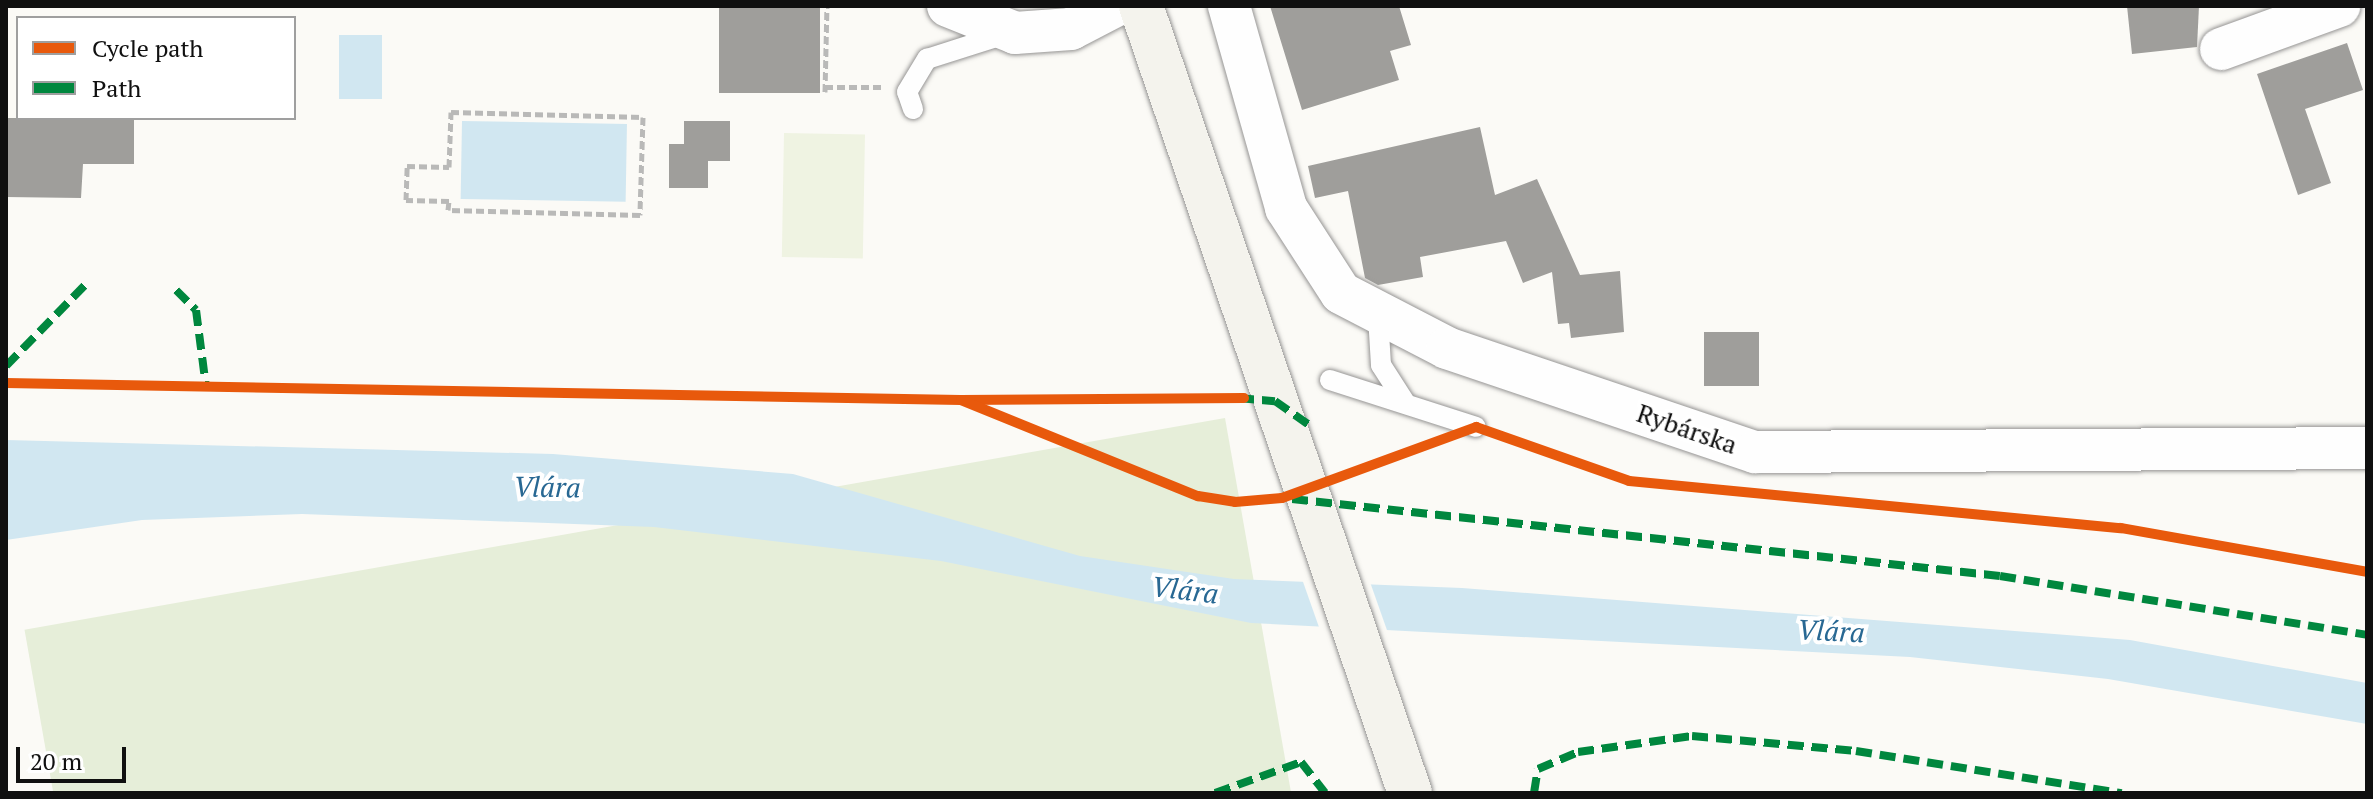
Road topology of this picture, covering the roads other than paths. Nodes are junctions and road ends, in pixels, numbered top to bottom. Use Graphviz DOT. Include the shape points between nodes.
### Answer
graph roads {
  1 [pos="948,6"];
  2 [pos="1115,6"];
  3 [pos="1141,6"];
  4 [pos="1229,6"];
  5 [pos="2339,6"];
  6 [pos="1015,33"];
  7 [pos="2221,49"];
  8 [pos="913,109"];
  9 [pos="1378,316"];
  10 [pos="1330,380"];
  11 [pos="1406,404"];
  12 [pos="1476,427"];
  13 [pos="2367,448"];
  14 [pos="1410,793"];
  1 -- 6 [label="street"];
  2 -- 6 [label="street" via="1071,29"];
  3 -- 14 [label="main road"];
  4 -- 9 [label="street, Rybárska" via="1286,208 1341,293"];
  5 -- 7 [label="street"];
  6 -- 8 [label="lane" via="927,59 910,88"];
  9 -- 11 [label="lane" via="1381,365"];
  9 -- 13 [label="street, Rybárska" via="1447,348 1755,452"];
  10 -- 11 [label="lane"];
  11 -- 12 [label="lane"];
}
